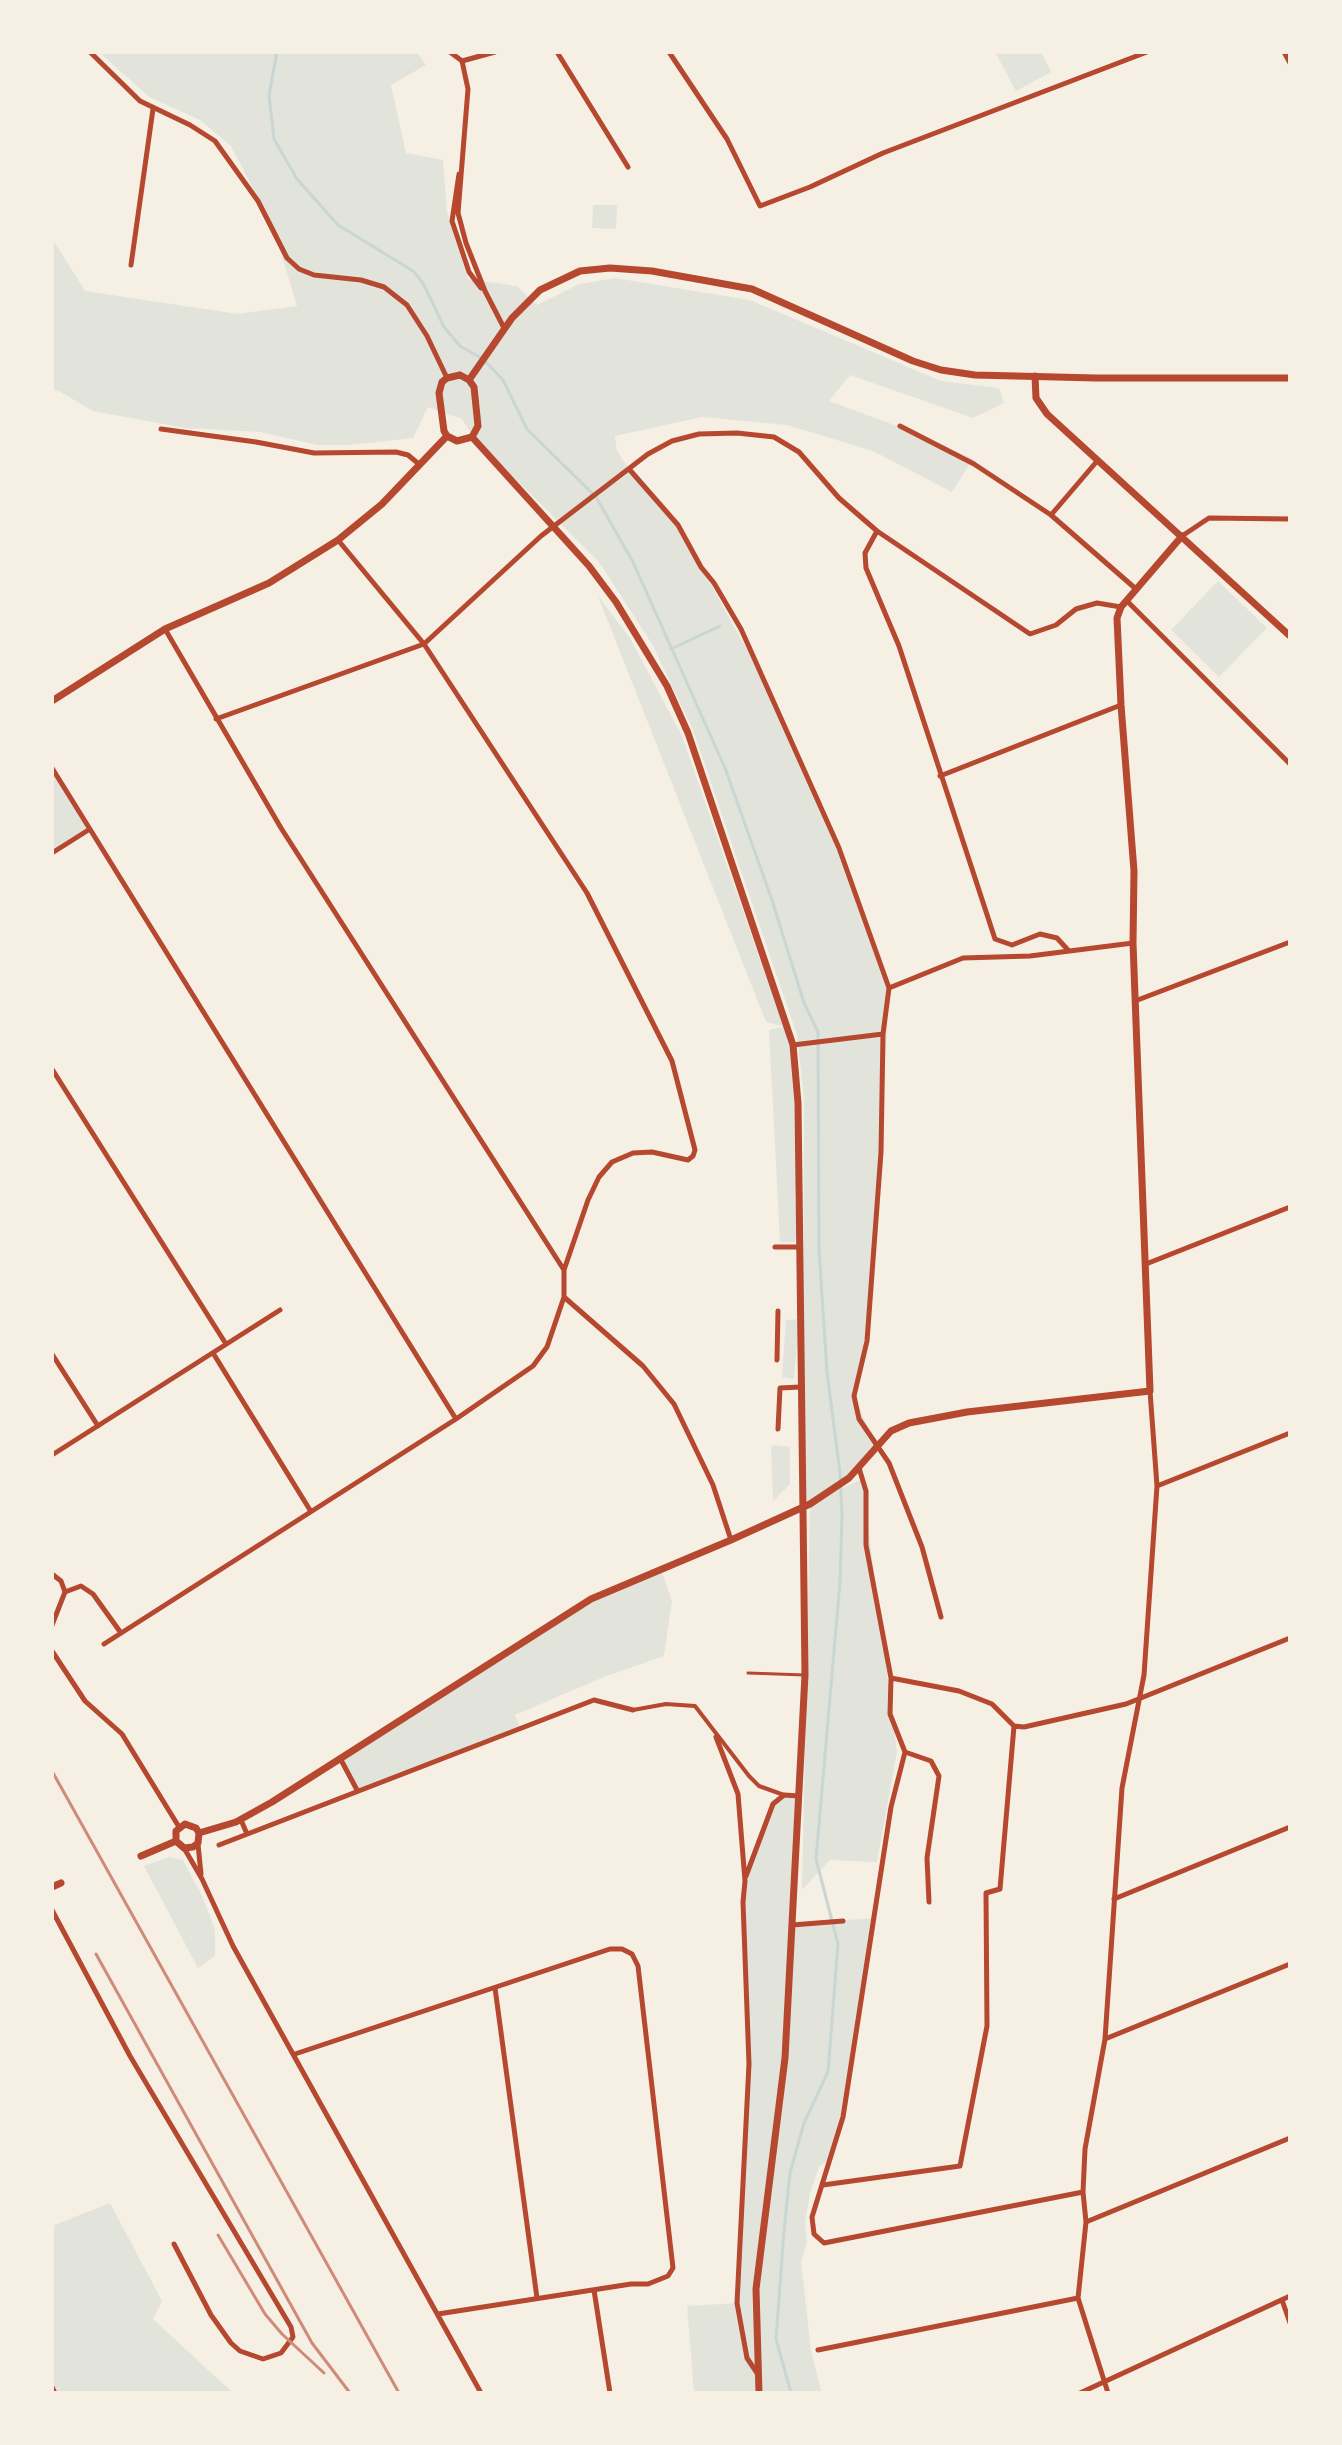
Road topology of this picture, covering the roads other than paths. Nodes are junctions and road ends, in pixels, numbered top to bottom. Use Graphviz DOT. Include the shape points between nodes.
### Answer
graph roads {
  1 [pos="90,52"];
  2 [pos="450,52"];
  3 [pos="495,52"];
  4 [pos="557,52"];
  5 [pos="669,52"];
  6 [pos="1147,52"];
  7 [pos="1284,52"];
  8 [pos="462,61"];
  9 [pos="1290,63"];
  10 [pos="153,109"];
  11 [pos="628,167"];
  12 [pos="131,265"];
  13 [pos="504,328"];
  14 [pos="1035,376"];
  15 [pos="447,378"];
  16 [pos="1290,378"];
  17 [pos="469,380"];
  18 [pos="900,426"];
  19 [pos="161,429"];
  20 [pos="447,436"];
  21 [pos="472,437"];
  22 [pos="1098,460"];
  23 [pos="420,465"];
  24 [pos="629,469"];
  25 [pos="1051,515"];
  26 [pos="1290,519"];
  27 [pos="554,527"];
  28 [pos="877,531"];
  29 [pos="1182,536"];
  30 [pos="338,540"];
  31 [pos="1136,589"];
  32 [pos="1124,604"];
  33 [pos="165,629"];
  34 [pos="1290,636"];
  35 [pos="424,644"];
  36 [pos="52,701"];
  37 [pos="1121,705"];
  38 [pos="216,719"];
  39 [pos="1290,764"];
  40 [pos="52,768"];
  41 [pos="940,776"];
  42 [pos="90,829"];
  43 [pos="52,853"];
  44 [pos="1290,942"];
  45 [pos="1133,943"];
  46 [pos="1068,950"];
  47 [pos="889,988"];
  48 [pos="1135,1001"];
  49 [pos="883,1034"];
  50 [pos="793,1045"];
  51 [pos="52,1069"];
  52 [pos="1290,1207"];
  53 [pos="775,1247"];
  54 [pos="798,1247"];
  55 [pos="1146,1264"];
  56 [pos="564,1270"];
  57 [pos="564,1297"];
  58 [pos="280,1310"];
  59 [pos="778,1311"];
  60 [pos="226,1344"];
  61 [pos="213,1353"];
  62 [pos="52,1354"];
  63 [pos="777,1360"];
  64 [pos="800,1387"];
  65 [pos="1150,1391"];
  66 [pos="456,1419"];
  67 [pos="98,1426"];
  68 [pos="778,1429"];
  69 [pos="1290,1433"];
  70 [pos="876,1446"];
  71 [pos="52,1455"];
  72 [pos="859,1468"];
  73 [pos="1157,1486"];
  74 [pos="803,1507"];
  75 [pos="310,1510"];
  76 [pos="731,1540"];
  77 [pos="52,1574"];
  78 [pos="65,1592"];
  79 [pos="941,1617"];
  80 [pos="52,1625"];
  81 [pos="121,1633"];
  82 [pos="1290,1638"];
  83 [pos="104,1644"];
  84 [pos="52,1651"];
  85 [pos="748,1673"];
  86 [pos="805,1675"];
  87 [pos="891,1678"];
  88 [pos="1138,1699"];
  89 [pos="633,1710"];
  90 [pos="1014,1726"];
  91 [pos="716,1737"];
  92 [pos="905,1752"];
  93 [pos="340,1758"];
  94 [pos="357,1790"];
  95 [pos="784,1795"];
  96 [pos="799,1796"];
  97 [pos="241,1820"];
  98 [pos="179,1827"];
  99 [pos="1290,1827"];
  100 [pos="199,1833"];
  101 [pos="247,1834"];
  102 [pos="176,1841"];
  103 [pos="198,1843"];
  104 [pos="219,1845"];
  105 [pos="184,1848"];
  106 [pos="141,1856"];
  107 [pos="202,1879"];
  108 [pos="745,1881"];
  109 [pos="61,1883"];
  110 [pos="52,1887"];
  111 [pos="1114,1899"];
  112 [pos="929,1902"];
  113 [pos="52,1910"];
  114 [pos="843,1921"];
  115 [pos="791,1925"];
  116 [pos="1290,1964"];
  117 [pos="495,1988"];
  118 [pos="1105,2039"];
  119 [pos="295,2054"];
  120 [pos="1290,2138"];
  121 [pos="823,2185"];
  122 [pos="1083,2192"];
  123 [pos="1086,2222"];
  124 [pos="174,2244"];
  125 [pos="594,2290"];
  126 [pos="1290,2296"];
  127 [pos="537,2298"];
  128 [pos="1078,2298"];
  129 [pos="1282,2300"];
  130 [pos="438,2314"];
  131 [pos="1290,2323"];
  132 [pos="818,2350"];
  133 [pos="757,2373"];
  134 [pos="1105,2383"];
  135 [pos="52,2387"];
  136 [pos="55,2393"];
  137 [pos="481,2393"];
  138 [pos="610,2393"];
  139 [pos="759,2393"];
  140 [pos="1080,2393"];
  141 [pos="1108,2393"];
  1 -- 10 [label="street"];
  2 -- 8 [label="street"];
  3 -- 8 [label="street"];
  4 -- 11 [label="street"];
  5 -- 6 [label="street" via="727,139 760,206"];
  7 -- 9 [label="street"];
  8 -- 13 [label="street" via="468,89 458,213"];
  10 -- 12 [label="street"];
  10 -- 15 [label="street" via="215,141 299,269 384,287 407,305"];
  13 -- 14 [label="street" via="540,290 580,271 652,271 752,289 941,370"];
  13 -- 17 [label="street"];
  14 -- 16 [label="street"];
  14 -- 22 [label="street" via="1040,405"];
  15 -- 17 [label="street" via="460,375"];
  15 -- 20 [label="street" via="439,393"];
  17 -- 21 [label="street" via="478,421"];
  18 -- 25 [label="street" via="974,464"];
  19 -- 23 [label="street" via="314,453 396,452"];
  20 -- 21 [label="street" via="457,441"];
  20 -- 23 [label="street"];
  21 -- 27 [label="street"];
  22 -- 25 [label="street"];
  22 -- 29 [label="street"];
  23 -- 30 [label="street"];
  24 -- 27 [label="street"];
  24 -- 28 [label="street" via="672,441 699,434 774,437 799,452"];
  24 -- 47 [label="street" via="678,525 741,629 839,848"];
  25 -- 31 [label="street"];
  26 -- 29 [label="street" via="1209,518"];
  27 -- 35 [label="street"];
  27 -- 50 [label="street" via="616,602 667,686 688,733"];
  28 -- 32 [label="street" via="1030,634 1056,625 1076,609"];
  28 -- 41 [label="street" via="865,553 866,568 899,646"];
  29 -- 31 [label="street"];
  29 -- 34 [label="street"];
  30 -- 33 [label="street" via="269,583"];
  30 -- 35 [label="street"];
  31 -- 32 [label="street"];
  32 -- 37 [label="street" via="1117,618"];
  32 -- 39 [label="street"];
  33 -- 36 [label="street"];
  33 -- 38 [label="street"];
  35 -- 38 [label="street"];
  35 -- 56 [label="street" via="587,893 672,1061 695,1143 688,1160 652,1152 612,1162 588,1200"];
  37 -- 41 [label="street"];
  37 -- 45 [label="street" via="1134,871"];
  38 -- 56 [label="street"];
  40 -- 42 [label="street"];
  41 -- 46 [label="street" via="995,939 1012,945 1040,934 1057,938"];
  42 -- 43 [label="street"];
  42 -- 66 [label="street"];
  44 -- 48 [label="street"];
  45 -- 46 [label="street"];
  45 -- 48 [label="street"];
  46 -- 47 [label="street" via="963,958"];
  47 -- 49 [label="street"];
  48 -- 55 [label="street"];
  49 -- 50 [label="street"];
  49 -- 70 [label="street" via="881,1152 867,1341 854,1396 859,1419"];
  50 -- 54 [label="street"];
  51 -- 60 [label="street"];
  52 -- 55 [label="street"];
  53 -- 54 [label="street"];
  54 -- 64 [label="street"];
  55 -- 65 [label="street"];
  56 -- 57 [label="street"];
  57 -- 66 [label="street" via="547,1347 533,1366"];
  57 -- 76 [label="street" via="643,1366 674,1404 713,1485"];
  58 -- 60 [label="street"];
  59 -- 63 [label="street"];
  60 -- 61 [label="street"];
  61 -- 67 [label="street"];
  61 -- 75 [label="street"];
  62 -- 67 [label="street"];
  64 -- 68 [label="street" via="780,1388"];
  64 -- 74 [label="street"];
  65 -- 70 [label="street" via="909,1423"];
  65 -- 73 [label="street"];
  66 -- 75 [label="street"];
  67 -- 71 [label="street"];
  69 -- 73 [label="street"];
  70 -- 72 [label="street"];
  70 -- 79 [label="street" via="889,1463 922,1547"];
  72 -- 74 [label="street"];
  72 -- 87 [label="street" via="866,1491 866,1545"];
  73 -- 88 [label="street"];
  74 -- 76 [label="street"];
  74 -- 86 [label="street"];
  75 -- 81 [label="street"];
  76 -- 93 [label="street" via="591,1599"];
  77 -- 78 [label="street"];
  78 -- 80 [label="street"];
  78 -- 81 [label="street" via="75,1586 93,1594"];
  81 -- 83 [label="street"];
  82 -- 88 [label="street"];
  84 -- 98 [label="street" via="85,1701 122,1734"];
  85 -- 86 [label="lane"];
  86 -- 96 [label="street"];
  87 -- 90 [label="street" via="959,1691 992,1704"];
  87 -- 92 [label="street" via="890,1714"];
  88 -- 90 [label="street" via="1043,1724"];
  88 -- 111 [label="street" via="1122,1788"];
  89 -- 91 [label="street" via="695,1706"];
  89 -- 94 [label="street" via="594,1700"];
  90 -- 121 [label="street" via="1000,1889 986,1893 987,2026 960,2166"];
  91 -- 95 [label="street" via="759,1786"];
  91 -- 108 [label="street" via="738,1794"];
  92 -- 112 [label="street" via="931,1761 939,1776 927,1858"];
  92 -- 121 [label="street" via="891,1807 843,2117"];
  93 -- 94 [label="street"];
  93 -- 97 [label="street"];
  94 -- 101 [label="street"];
  95 -- 96 [label="street"];
  95 -- 108 [label="street" via="773,1804"];
  96 -- 115 [label="street"];
  97 -- 100 [label="street"];
  97 -- 101 [label="street"];
  98 -- 100 [label="street" via="191,1824"];
  98 -- 102 [label="street"];
  99 -- 111 [label="street"];
  100 -- 103 [label="street"];
  101 -- 104 [label="street"];
  102 -- 105 [label="street"];
  102 -- 106 [label="street"];
  103 -- 105 [label="street"];
  103 -- 107 [label="street"];
  105 -- 107 [label="street"];
  107 -- 119 [label="street" via="233,1946"];
  108 -- 133 [label="street" via="747,2086 737,2303 747,2358"];
  109 -- 110 [label="street"];
  111 -- 118 [label="street"];
  113 -- 124 [label="street" via="130,2056 291,2327 293,2337 281,2353 263,2359 231,2343"];
  114 -- 115 [label="street"];
  115 -- 133 [label="street" via="785,2058 756,2289"];
  116 -- 118 [label="street"];
  117 -- 119 [label="street"];
  117 -- 125 [label="street" via="610,1949 632,1954 638,1966 673,2268 668,2276 648,2284"];
  117 -- 127 [label="street"];
  118 -- 122 [label="street" via="1085,2149"];
  119 -- 130 [label="street"];
  120 -- 123 [label="street"];
  121 -- 122 [label="street" via="812,2217 814,2234 824,2243"];
  122 -- 123 [label="street"];
  123 -- 128 [label="street"];
  125 -- 127 [label="street"];
  125 -- 138 [label="street"];
  126 -- 129 [label="street"];
  127 -- 130 [label="street"];
  128 -- 132 [label="street"];
  128 -- 134 [label="street"];
  129 -- 131 [label="street"];
  129 -- 134 [label="street"];
  130 -- 137 [label="street"];
  133 -- 139 [label="street"];
  134 -- 140 [label="street"];
  134 -- 141 [label="street"];
  135 -- 136 [label="street"];
}
